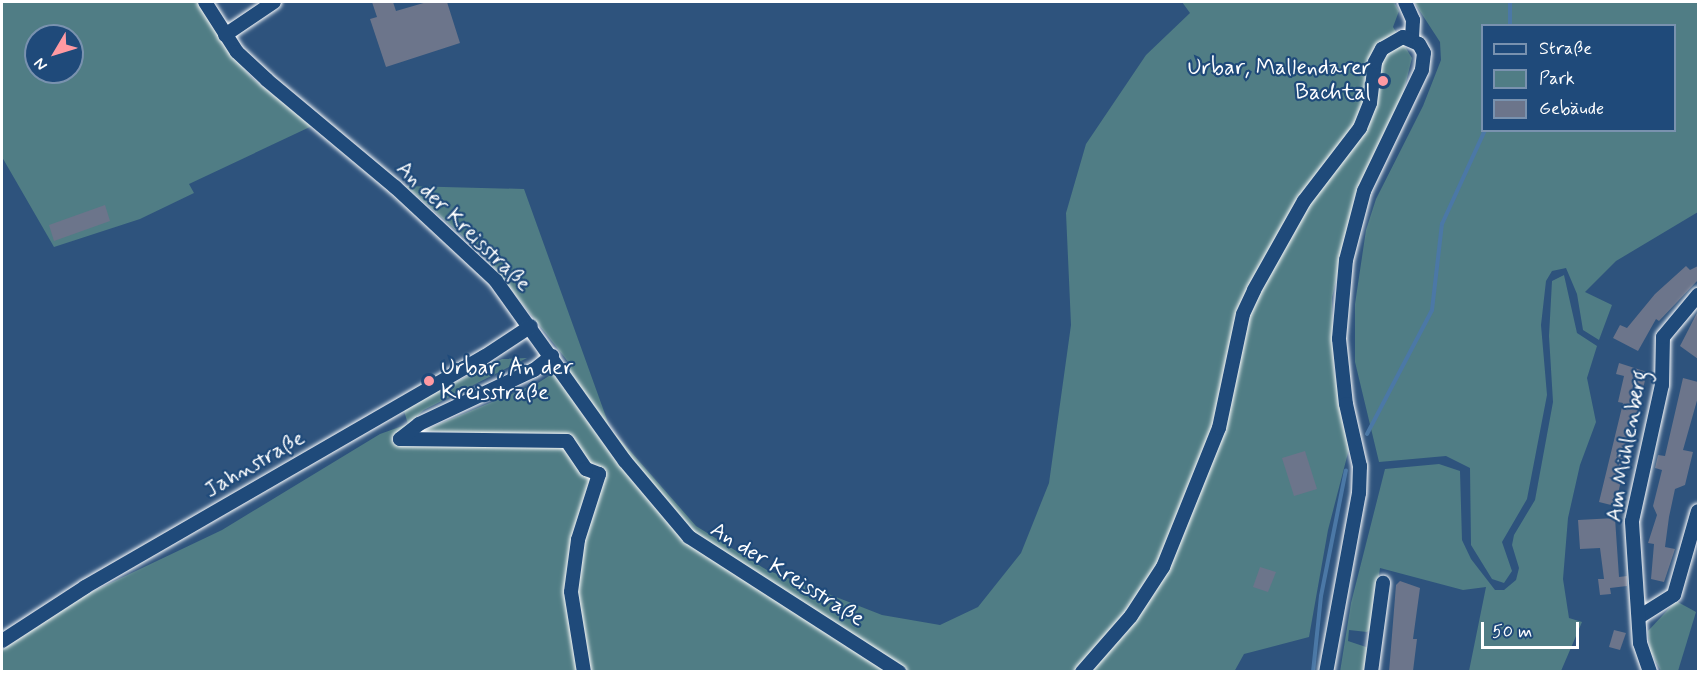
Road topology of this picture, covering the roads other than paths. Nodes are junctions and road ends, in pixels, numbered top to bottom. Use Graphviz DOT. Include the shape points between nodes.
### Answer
graph roads {
  1 [pos="205,2"];
  2 [pos="274,2"];
  3 [pos="1406,2"];
  4 [pos="225,35"];
  5 [pos="1412,39"];
  6 [pos="1698,295"];
  7 [pos="531,326"];
  8 [pos="552,356"];
  9 [pos="1698,511"];
  10 [pos="1383,583"];
  11 [pos="1639,617"];
  12 [pos="2,641"];
  13 [pos="584,672"];
  14 [pos="899,672"];
  15 [pos="1082,672"];
  16 [pos="1326,672"];
  17 [pos="1371,672"];
  18 [pos="1650,672"];
  1 -- 4 [label="street, An der Kreisstraße"];
  2 -- 4 [label="street"];
  3 -- 5 [label="street" via="1413,21"];
  4 -- 7 [label="street, An der Kreisstraße" via="267,80 496,281"];
  5 -- 15 [label="street" via="1392,40 1382,49 1360,129 1304,201 1254,290 1243,314 1219,428 1163,567 1131,616"];
  5 -- 16 [label="street" via="1424,52 1422,70 1364,191 1346,260 1339,339 1345,394 1360,465 1359,493"];
  6 -- 11 [label="street, Am Mühlenberg" via="1663,337 1662,385 1632,521"];
  7 -- 8 [label="street, An der Kreisstraße"];
  7 -- 12 [label="street, Jahnstraße" via="484,357 85,587"];
  8 -- 13 [label="street" via="534,370 419,424 400,439 567,441 586,469 599,474 578,540 571,592"];
  8 -- 14 [label="street, An der Kreisstraße" via="625,461 690,537"];
  9 -- 11 [label="street" via="1674,595"];
  10 -- 17 [label="street"];
  11 -- 18 [label="street, Am Mühlenberg" via="1640,643"];
}
